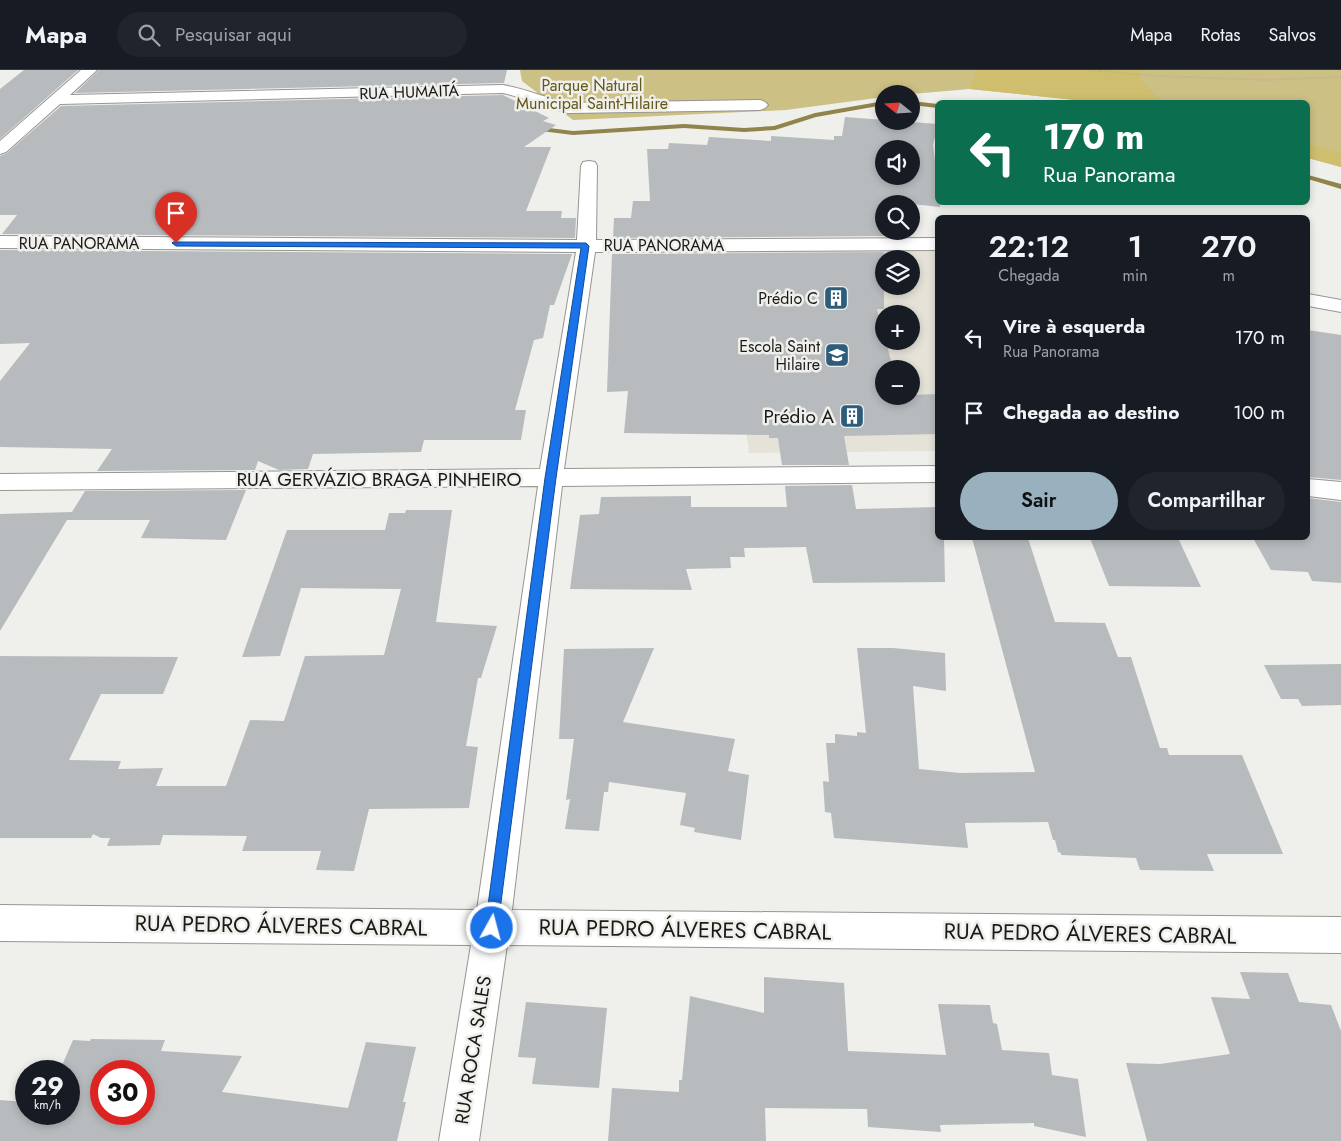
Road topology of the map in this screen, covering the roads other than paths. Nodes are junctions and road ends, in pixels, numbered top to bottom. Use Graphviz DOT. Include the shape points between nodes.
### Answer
graph roads {
  1 [pos="90,70"];
  2 [pos="56,100"];
  3 [pos="760,106"];
  4 [pos="0,149"];
  5 [pos="590,166"];
  6 [pos="0,242"];
  7 [pos="935,244"];
  8 [pos="586,246"];
  9 [pos="1310,300"];
  10 [pos="1341,306"];
  11 [pos="935,474"];
  12 [pos="550,478"];
  13 [pos="0,482"];
  14 [pos="1310,488"];
  15 [pos="1341,491"];
  16 [pos="0,923"];
  17 [pos="492,928"];
  18 [pos="1341,935"];
  19 [pos="460,1141"];
  1 -- 2 [label="street"];
  2 -- 3 [label="street, RUA HUMAITÁ" via="485,89 524,93 568,108"];
  2 -- 4 [label="street"];
  5 -- 8 [label="street, RUA ROCA SALES"];
  6 -- 8 [label="street, RUA PANORAMA"];
  7 -- 8 [label="street, RUA PANORAMA"];
  8 -- 12 [label="street, RUA ROCA SALES"];
  9 -- 10 [label="street"];
  11 -- 12 [label="street, RUA GERVÁZIO BRAGA PINHEIRO"];
  12 -- 13 [label="street, RUA GERVÁZIO BRAGA PINHEIRO"];
  12 -- 17 [label="street, RUA ROCA SALES"];
  14 -- 15 [label="street"];
  16 -- 17 [label="street, RUA PEDRO ÁLVERES CABRAL"];
  17 -- 18 [label="street, RUA PEDRO ÁLVERES CABRAL"];
  17 -- 19 [label="street, RUA ROCA SALES"];
}
